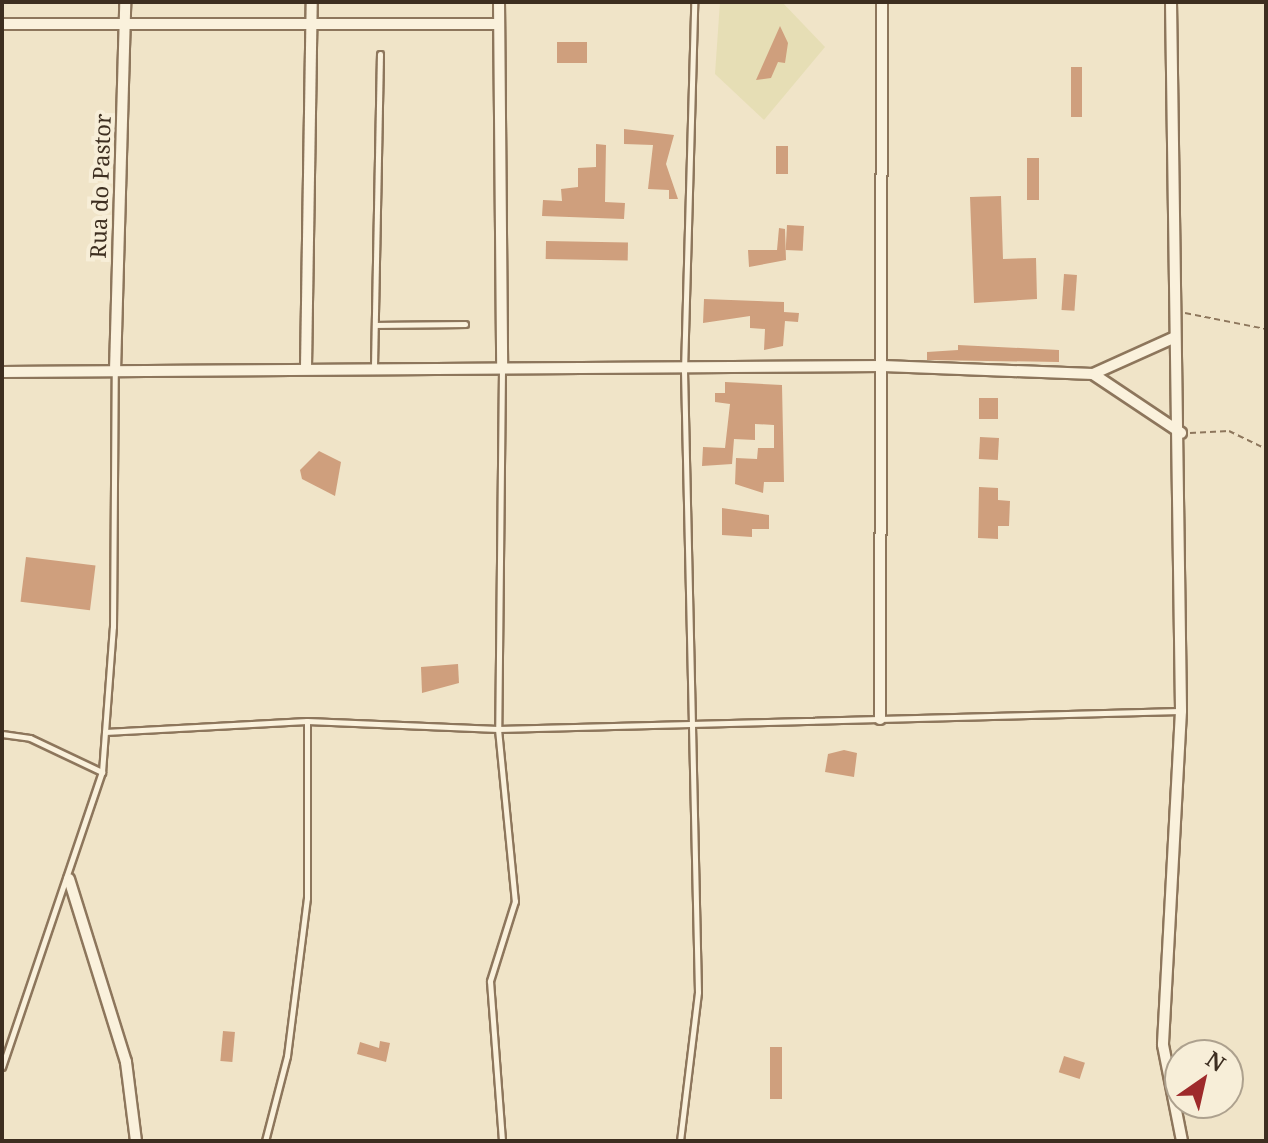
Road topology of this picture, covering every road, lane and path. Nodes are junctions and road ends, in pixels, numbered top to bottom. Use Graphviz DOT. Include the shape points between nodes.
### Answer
graph roads {
  1 [pos="125,2"];
  2 [pos="312,2"];
  3 [pos="499,2"];
  4 [pos="694,2"];
  5 [pos="882,2"];
  6 [pos="1171,2"];
  7 [pos="312,23"];
  8 [pos="2,24"];
  9 [pos="499,24"];
  10 [pos="125,25"];
  11 [pos="380,54"];
  12 [pos="1173,312"];
  13 [pos="465,324"];
  14 [pos="375,325"];
  15 [pos="1266,329"];
  16 [pos="1173,338"];
  17 [pos="502,365"];
  18 [pos="374,366"];
  19 [pos="883,366"];
  20 [pos="306,367"];
  21 [pos="115,371"];
  22 [pos="684,371"];
  23 [pos="2,372"];
  24 [pos="1093,374"];
  25 [pos="1181,433"];
  26 [pos="1266,449"];
  27 [pos="1181,711"];
  28 [pos="880,719"];
  29 [pos="307,721"];
  30 [pos="695,725"];
  31 [pos="498,729"];
  32 [pos="105,732"];
  33 [pos="2,734"];
  34 [pos="102,772"];
  35 [pos="69,879"];
  36 [pos="2,1067"];
  37 [pos="136,1141"];
  38 [pos="265,1141"];
  39 [pos="502,1141"];
  40 [pos="680,1141"];
  41 [pos="1182,1141"];
  1 -- 10 [label="street, Rua do Pastor"];
  2 -- 7 [label="street"];
  3 -- 9 [label="street"];
  4 -- 22 [label="lane"];
  5 -- 19 [label="street"];
  6 -- 12 [label="street"];
  7 -- 9 [label="street"];
  7 -- 10 [label="street"];
  7 -- 20 [label="street"];
  8 -- 10 [label="street"];
  9 -- 17 [label="street"];
  10 -- 21 [label="street, Rua do Pastor"];
  11 -- 14 [label="lane"];
  12 -- 15 [label="path"];
  12 -- 16 [label="street"];
  13 -- 14 [label="lane"];
  14 -- 18 [label="lane"];
  16 -- 24 [label="street"];
  16 -- 25 [label="street"];
  17 -- 18 [label="street"];
  17 -- 22 [label="street"];
  17 -- 31 [label="lane"];
  18 -- 20 [label="street"];
  19 -- 22 [label="street"];
  19 -- 24 [label="street"];
  19 -- 28 [label="street"];
  20 -- 21 [label="street"];
  21 -- 23 [label="street"];
  21 -- 32 [label="lane"];
  22 -- 30 [label="lane"];
  24 -- 25 [label="street"];
  25 -- 26 [label="path" via="1229,431"];
  25 -- 27 [label="street"];
  27 -- 28 [label="lane"];
  27 -- 41 [label="street" via="1163,1045"];
  28 -- 30 [label="lane"];
  29 -- 31 [label="lane"];
  29 -- 32 [label="lane"];
  29 -- 38 [label="lane" via="307,898 287,1056"];
  30 -- 31 [label="lane"];
  30 -- 40 [label="lane" via="698,992"];
  31 -- 39 [label="lane" via="515,901 490,981"];
  32 -- 34 [label="lane"];
  33 -- 34 [label="lane" via="30,738"];
  34 -- 35 [label="lane"];
  35 -- 36 [label="lane"];
  35 -- 37 [label="street" via="126,1062"];
}
